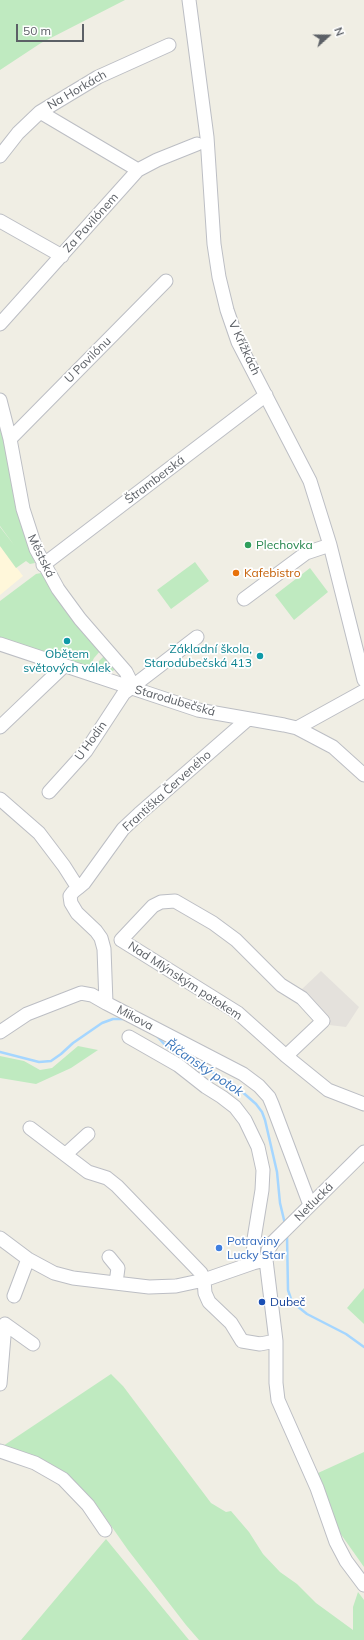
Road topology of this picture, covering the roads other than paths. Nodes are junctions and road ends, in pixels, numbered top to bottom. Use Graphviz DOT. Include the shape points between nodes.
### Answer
graph roads {
  1 [pos="189,0"];
  2 [pos="169,45"];
  3 [pos="40,112"];
  4 [pos="197,144"];
  5 [pos="0,156"];
  6 [pos="138,170"];
  7 [pos="0,221"];
  8 [pos="62,256"];
  9 [pos="166,281"];
  10 [pos="0,324"];
  11 [pos="266,395"];
  12 [pos="0,400"];
  13 [pos="10,439"];
  14 [pos="330,545"];
  15 [pos="44,565"];
  16 [pos="244,599"];
  17 [pos="197,637"];
  18 [pos="0,644"];
  19 [pos="64,666"];
  20 [pos="364,680"];
  21 [pos="130,688"];
  22 [pos="364,691"];
  23 [pos="248,719"];
  24 [pos="0,727"];
  25 [pos="297,728"];
  26 [pos="364,775"];
  27 [pos="49,792"];
  28 [pos="0,799"];
  29 [pos="74,892"];
  30 [pos="106,1003"];
  31 [pos="0,1032"];
  32 [pos="129,1037"];
  33 [pos="286,1056"];
  34 [pos="364,1104"];
  35 [pos="30,1128"];
  36 [pos="88,1134"];
  37 [pos="364,1152"];
  38 [pos="66,1154"];
  39 [pos="310,1205"];
  40 [pos="0,1238"];
  41 [pos="109,1257"];
  42 [pos="28,1259"];
  43 [pos="266,1260"];
  44 [pos="253,1262"];
  45 [pos="204,1280"];
  46 [pos="116,1283"];
  47 [pos="14,1296"];
  48 [pos="276,1341"];
  49 [pos="33,1344"];
  50 [pos="0,1384"];
  51 [pos="0,1451"];
  52 [pos="105,1530"];
  53 [pos="364,1585"];
  1 -- 11 [label="street, V Křížkách" via="206,137 219,277 238,342"];
  2 -- 3 [label="street, Na Horkách" via="98,77"];
  3 -- 5 [label="street, Na Horkách" via="18,133"];
  3 -- 6 [label="street"];
  4 -- 6 [label="street, Za Pavilónem"];
  6 -- 8 [label="street, Za Pavilónem"];
  7 -- 8 [label="street"];
  8 -- 10 [label="street, Za Pavilónem"];
  9 -- 13 [label="street, U Pavilónu"];
  11 -- 14 [label="street, V Křížkách" via="310,481"];
  11 -- 15 [label="street, Štramberská"];
  12 -- 13 [label="street, Městská"];
  13 -- 15 [label="street, Městská" via="25,516"];
  14 -- 16 [label="street" via="306,553"];
  14 -- 20 [label="street, V Křížkách"];
  15 -- 21 [label="street, Městská" via="80,619 126,672"];
  17 -- 21 [label="street, U Hodin"];
  18 -- 19 [label="street, Starodubečská"];
  19 -- 21 [label="street, Starodubečská"];
  19 -- 24 [label="street"];
  21 -- 23 [label="street, Starodubečská" via="198,710"];
  21 -- 27 [label="street, U Hodin" via="124,693 86,751"];
  22 -- 25 [label="street"];
  23 -- 25 [label="street, Starodubečská"];
  23 -- 29 [label="street, Františka Červeného" via="123,829 84,883"];
  25 -- 26 [label="street, Starodubečská" via="333,747"];
  28 -- 29 [label="street, Mikova" via="39,834 64,866"];
  29 -- 30 [label="street, Mikova" via="71,903 77,914 90,924 101,938 104,949"];
  30 -- 31 [label="street" via="92,995 81,993 27,1014"];
  30 -- 39 [label="street, Mikova" via="243,1074 259,1086 269,1097"];
  32 -- 44 [label="street, Mikova" via="178,1066 222,1097 235,1107 245,1120 258,1147 263,1170"];
  33 -- 33 [label="street, Nad Mlýnským potokem" via="238,1013 120,940 153,906 161,902 175,902 213,922 236,940 281,985 302,998 323,1021"];
  33 -- 34 [label="street, Nad Mlýnským potokem" via="328,1090"];
  35 -- 38 [label="street"];
  36 -- 38 [label="street"];
  37 -- 39 [label="street, Netlucká"];
  38 -- 45 [label="street" via="88,1172 112,1181 201,1273"];
  39 -- 43 [label="street, Netlucká" via="273,1242"];
  40 -- 42 [label="street"];
  41 -- 46 [label="street" via="118,1268"];
  42 -- 46 [label="street" via="54,1273"];
  42 -- 47 [label="street"];
  43 -- 44 [label="street"];
  43 -- 48 [label="street"];
  44 -- 45 [label="street"];
  45 -- 46 [label="street" via="176,1286 149,1287"];
  45 -- 48 [label="street" via="209,1302 231,1323 242,1341 260,1344"];
  48 -- 53 [label="street" via="276,1392 280,1404 317,1488 336,1542"];
  49 -- 50 [label="street" via="5,1324"];
  51 -- 52 [label="street" via="35,1463 63,1479 88,1505"];
}
